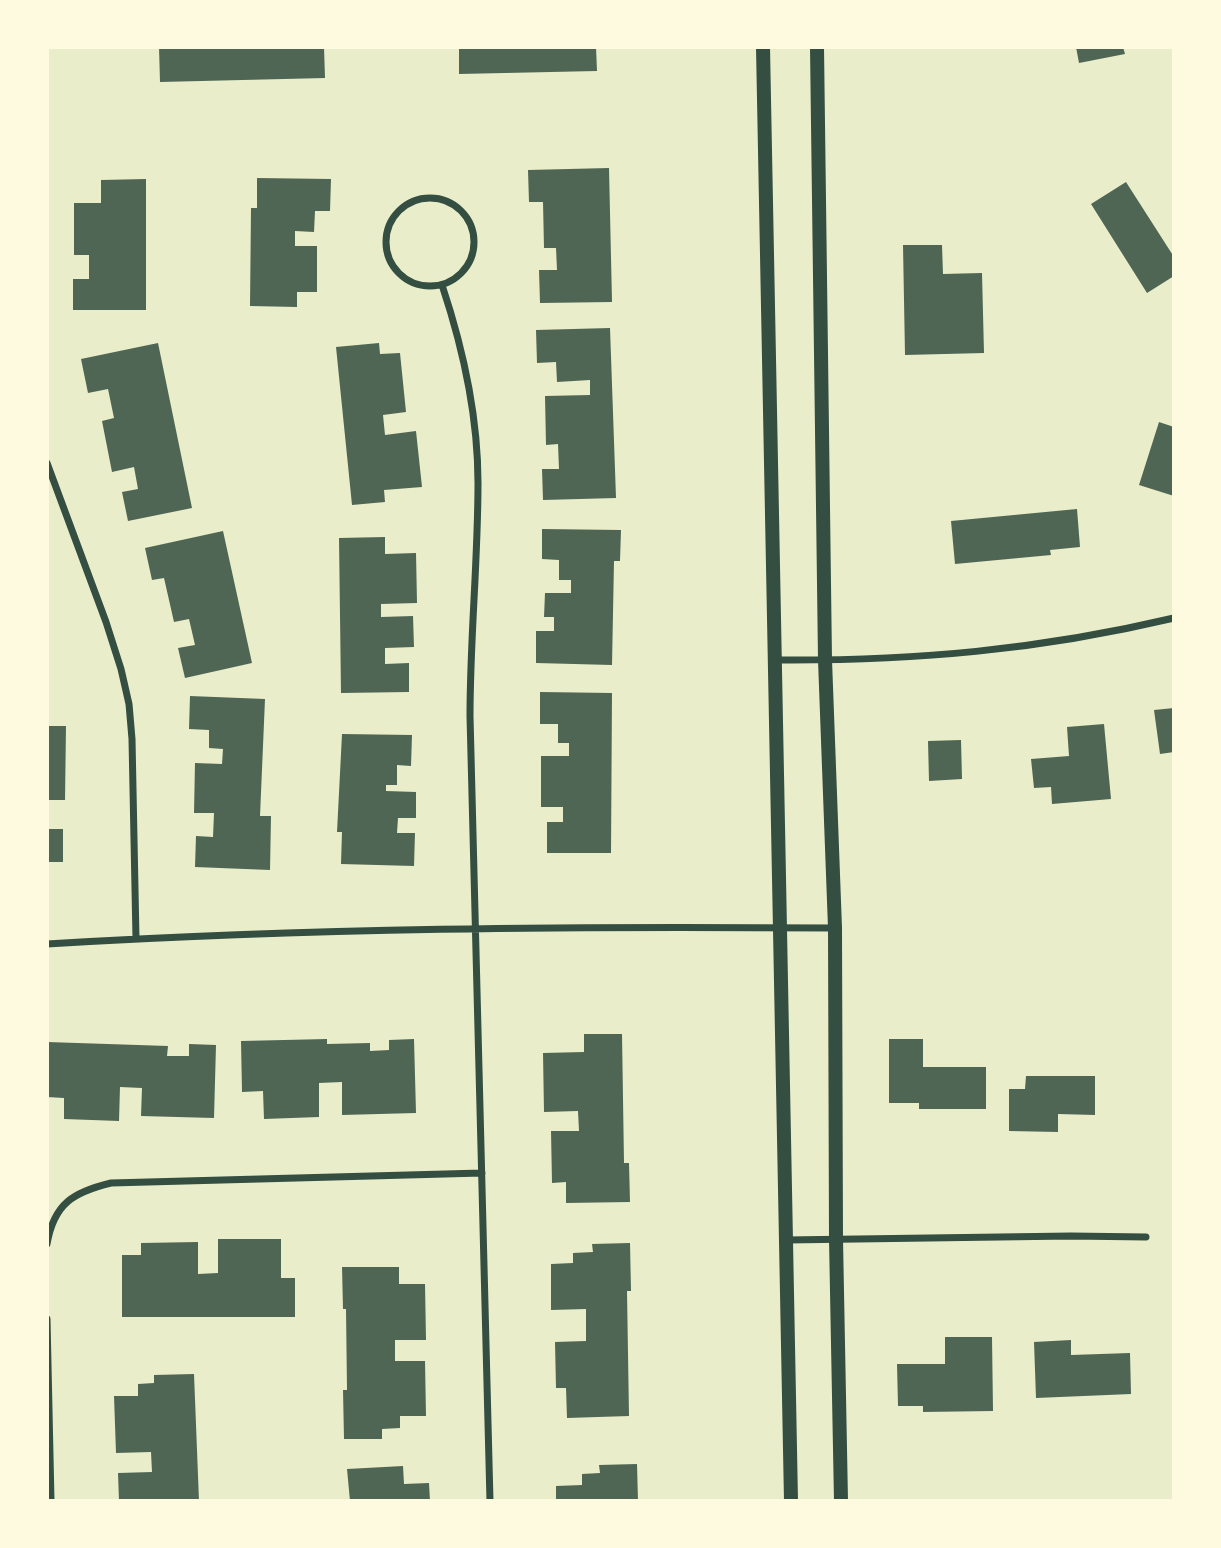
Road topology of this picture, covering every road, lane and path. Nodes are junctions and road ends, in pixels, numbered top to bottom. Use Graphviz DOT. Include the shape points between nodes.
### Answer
graph roads {
  1 [pos="763,47"];
  2 [pos="817,47"];
  3 [pos="442,285"];
  4 [pos="47,463"];
  5 [pos="1174,618"];
  6 [pos="774,660"];
  7 [pos="825,660"];
  8 [pos="782,927"];
  9 [pos="835,928"];
  10 [pos="474,929"];
  11 [pos="136,939"];
  12 [pos="47,944"];
  13 [pos="482,1173"];
  14 [pos="1146,1237"];
  15 [pos="836,1239"];
  16 [pos="786,1240"];
  17 [pos="47,1244"];
  18 [pos="47,1320"];
  19 [pos="51,1501"];
  20 [pos="490,1501"];
  21 [pos="791,1501"];
  22 [pos="841,1501"];
  1 -- 6 [label="main road"];
  2 -- 7 [label="main road"];
  3 -- 3 [label="street" via="465,269 474,243 472,229 466,216 443,200 414,201 391,220 386,234 388,257 400,276 413,283"];
  3 -- 10 [label="street" via="467,372 477,459 470,657"];
  4 -- 11 [label="street" via="106,622 128,704"];
  5 -- 7 [label="street" via="1118,632 994,651"];
  6 -- 7 [label="street"];
  6 -- 8 [label="main road"];
  7 -- 9 [label="main road"];
  8 -- 9 [label="street"];
  8 -- 10 [label="street"];
  8 -- 16 [label="main road"];
  9 -- 15 [label="main road"];
  10 -- 11 [label="street"];
  10 -- 13 [label="street"];
  11 -- 12 [label="street"];
  13 -- 17 [label="street" via="111,1183 67,1200 54,1217"];
  13 -- 20 [label="street"];
  14 -- 15 [label="street"];
  15 -- 16 [label="street"];
  15 -- 22 [label="main road"];
  16 -- 21 [label="main road"];
  18 -- 19 [label="street"];
}
